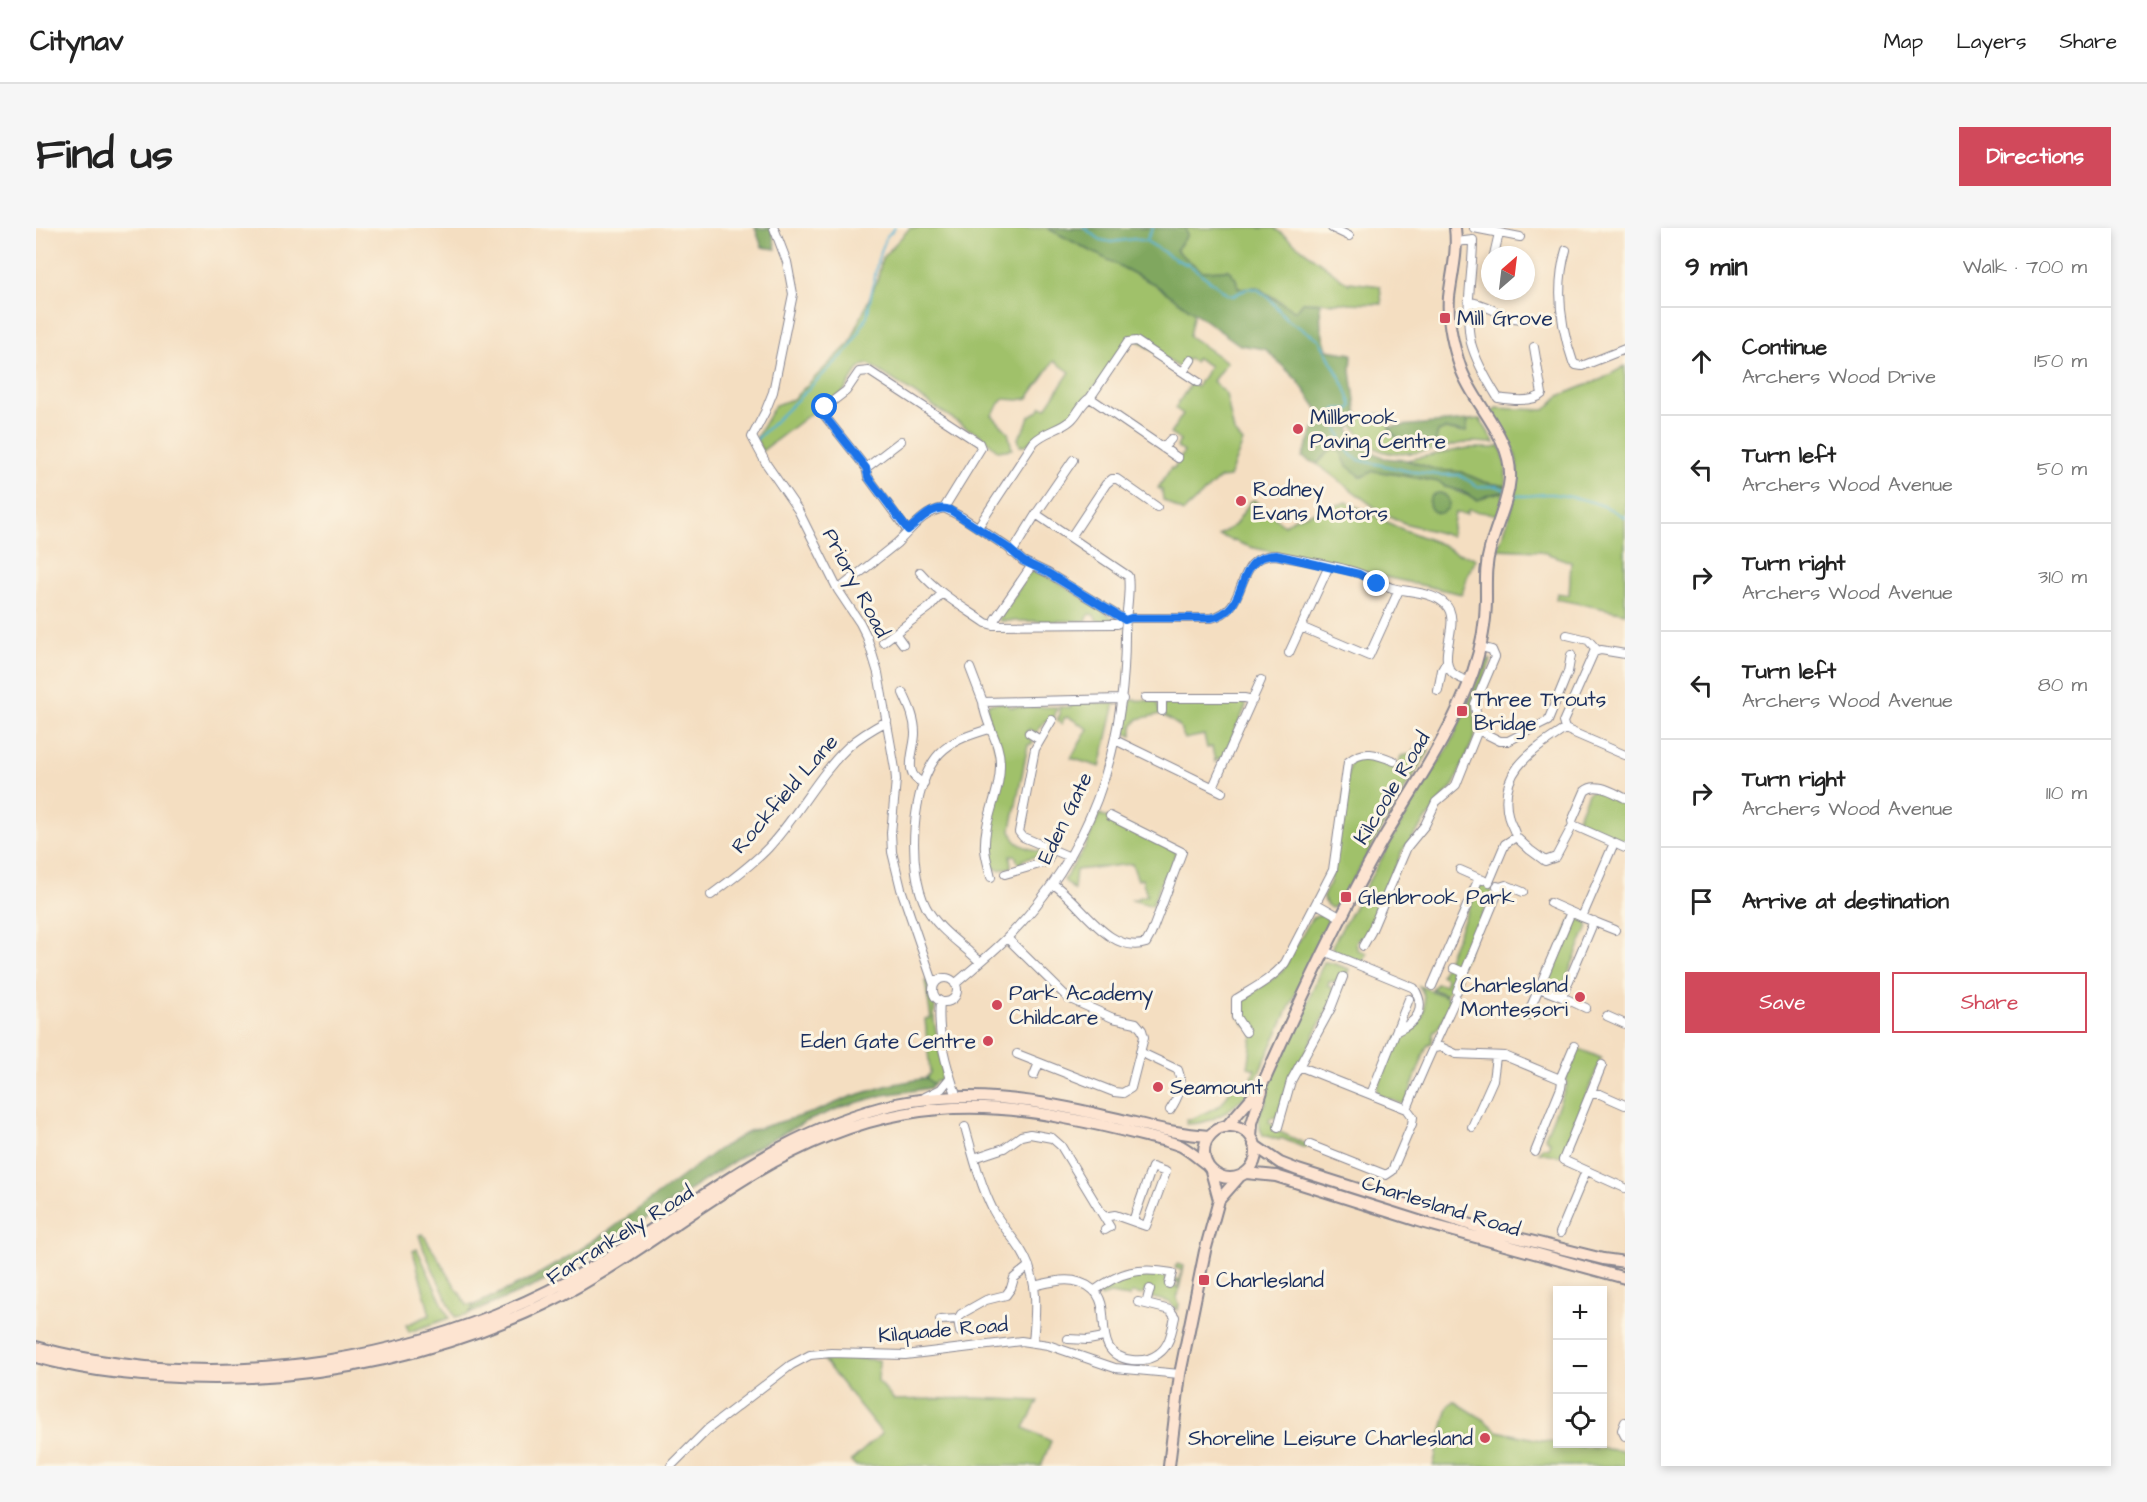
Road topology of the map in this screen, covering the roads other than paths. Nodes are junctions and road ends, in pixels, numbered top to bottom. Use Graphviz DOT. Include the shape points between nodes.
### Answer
graph roads {
  1 [pos="774,228"];
  2 [pos="1332,228"];
  3 [pos="1455,228"];
  4 [pos="1474,228"];
  5 [pos="1499,233"];
  6 [pos="1349,236"];
  7 [pos="1520,237"];
  8 [pos="1473,240"];
  9 [pos="1456,242"];
  10 [pos="1496,246"];
  11 [pos="1566,250"];
  12 [pos="1469,302"];
  13 [pos="1523,320"];
  14 [pos="1534,347"];
  15 [pos="1625,349"];
  16 [pos="1191,360"];
  17 [pos="1183,372"];
  18 [pos="1198,382"];
  19 [pos="1090,398"];
  20 [pos="1171,439"];
  21 [pos="901,441"];
  22 [pos="1163,448"];
  23 [pos="1178,459"];
  24 [pos="1073,460"];
  25 [pos="866,468"];
  26 [pos="945,507"];
  27 [pos="1157,507"];
  28 [pos="1036,514"];
  29 [pos="978,528"];
  30 [pos="908,530"];
  31 [pos="1071,537"];
  32 [pos="1012,553"];
  33 [pos="1032,565"];
  34 [pos="1329,566"];
  35 [pos="920,572"];
  36 [pos="838,590"];
  37 [pos="1400,590"];
  38 [pos="942,593"];
  39 [pos="1125,620"];
  40 [pos="1117,624"];
  41 [pos="993,625"];
  42 [pos="1301,627"];
  43 [pos="894,633"];
  44 [pos="1567,635"];
  45 [pos="883,642"];
  46 [pos="903,644"];
  47 [pos="1481,647"];
  48 [pos="1597,650"];
  49 [pos="1289,653"];
  50 [pos="1625,654"];
  51 [pos="1571,655"];
  52 [pos="1446,663"];
  53 [pos="970,668"];
  54 [pos="1261,680"];
  55 [pos="1470,681"];
  56 [pos="1438,691"];
  57 [pos="903,693"];
  58 [pos="1145,698"];
  59 [pos="1162,698"];
  60 [pos="1123,699"];
  61 [pos="1252,700"];
  62 [pos="983,702"];
  63 [pos="1162,711"];
  64 [pos="1052,720"];
  65 [pos="887,721"];
  66 [pos="989,729"];
  67 [pos="1564,729"];
  68 [pos="1478,730"];
  69 [pos="1029,733"];
  70 [pos="1040,740"];
  71 [pos="1115,740"];
  72 [pos="1625,755"];
  73 [pos="1394,761"];
  74 [pos="924,783"];
  75 [pos="1213,788"];
  76 [pos="1222,792"];
  77 [pos="1625,798"];
  78 [pos="1110,816"];
  79 [pos="1573,825"];
  80 [pos="1516,837"];
  81 [pos="1614,843"];
  82 [pos="1625,848"];
  83 [pos="1052,849"];
  84 [pos="1070,857"];
  85 [pos="1460,870"];
  86 [pos="1005,874"];
  87 [pos="991,877"];
  88 [pos="1479,878"];
  89 [pos="1489,882"];
  90 [pos="1053,884"];
  91 [pos="1500,887"];
  92 [pos="1523,892"];
  93 [pos="711,895"];
  94 [pos="1550,903"];
  95 [pos="1317,904"];
  96 [pos="1571,912"];
  97 [pos="1340,917"];
  98 [pos="1582,917"];
  99 [pos="1594,921"];
  100 [pos="1615,930"];
  101 [pos="1007,938"];
  102 [pos="1363,946"];
  103 [pos="1324,951"];
  104 [pos="980,962"];
  105 [pos="1454,968"];
  106 [pos="928,973"];
  107 [pos="1464,973"];
  108 [pos="1343,977"];
  109 [pos="943,979"];
  110 [pos="1330,982"];
  111 [pos="955,984"];
  112 [pos="934,985"];
  113 [pos="1338,986"];
  114 [pos="1432,986"];
  115 [pos="1539,988"];
  116 [pos="1562,997"];
  117 [pos="1409,999"];
  118 [pos="940,1001"];
  119 [pos="1586,1008"];
  120 [pos="1527,1016"];
  121 [pos="1607,1016"];
  122 [pos="1625,1024"];
  123 [pos="1397,1031"];
  124 [pos="1246,1032"];
  125 [pos="1574,1046"];
  126 [pos="1434,1048"];
  127 [pos="1140,1052"];
  128 [pos="1017,1054"];
  129 [pos="1496,1057"];
  130 [pos="1039,1063"];
  131 [pos="1602,1065"];
  132 [pos="1299,1066"];
  133 [pos="1034,1075"];
  134 [pos="950,1078"];
  135 [pos="1265,1079"];
  136 [pos="1560,1079"];
  137 [pos="1371,1094"];
  138 [pos="1592,1094"];
  139 [pos="957,1097"];
  140 [pos="921,1099"];
  141 [pos="1625,1105"];
  142 [pos="1407,1108"];
  143 [pos="1170,1110"];
  144 [pos="965,1127"];
  145 [pos="1226,1127"];
  146 [pos="1278,1127"];
  147 [pos="1472,1127"];
  148 [pos="1209,1136"];
  149 [pos="1253,1141"];
  150 [pos="1535,1152"];
  151 [pos="1315,1157"];
  152 [pos="974,1158"];
  153 [pos="1209,1167"];
  154 [pos="1586,1171"];
  155 [pos="1243,1175"];
  156 [pos="1625,1188"];
  157 [pos="1219,1200"];
  158 [pos="1104,1217"];
  159 [pos="1133,1221"];
  160 [pos="1105,1230"];
  161 [pos="1560,1233"];
  162 [pos="1625,1262"];
  163 [pos="1029,1266"];
  164 [pos="1625,1278"];
  165 [pos="1169,1284"];
  166 [pos="1034,1286"];
  167 [pos="1150,1289"];
  168 [pos="1094,1291"];
  169 [pos="958,1319"];
  170 [pos="940,1320"];
  171 [pos="960,1332"];
  172 [pos="1104,1337"];
  173 [pos="1068,1339"];
  174 [pos="1033,1341"];
  175 [pos="36,1347"];
  176 [pos="36,1357"];
  177 [pos="1180,1374"];
  178 [pos="1625,1422"];
  179 [pos="1625,1436"];
  180 [pos="671,1466"];
  181 [pos="1169,1466"];
  1 -- 36 [label="street, Priory Road" via="787,262 793,294 772,392 752,437 766,465 798,510"];
  2 -- 6 [label="street"];
  3 -- 9 [label="main road"];
  4 -- 5 [label="street"];
  4 -- 8 [label="street"];
  5 -- 7 [label="street"];
  5 -- 10 [label="street"];
  8 -- 9 [label="street"];
  8 -- 12 [label="street"];
  9 -- 47 [label="main road, Kilcoole Road" via="1449,297 1451,334 1462,370 1503,443 1510,478 1485,570"];
  11 -- 15 [label="street" via="1559,309 1573,362 1582,366"];
  12 -- 13 [label="street" via="1510,319"];
  12 -- 14 [label="street" via="1471,343 1498,398 1538,398 1542,394"];
  16 -- 17 [label="street"];
  17 -- 18 [label="street"];
  17 -- 19 [label="street" via="1132,340"];
  19 -- 22 [label="street"];
  19 -- 29 [label="street" via="1072,419 1034,442"];
  20 -- 22 [label="street"];
  21 -- 25 [label="street"];
  22 -- 23 [label="street"];
  24 -- 28 [label="street"];
  25 -- 26 [label="street" via="823,411 864,370 981,448"];
  25 -- 30 [label="street" via="868,477"];
  26 -- 29 [label="street"];
  26 -- 30 [label="street" via="926,514"];
  27 -- 31 [label="street" via="1112,479"];
  28 -- 31 [label="street"];
  28 -- 32 [label="street"];
  29 -- 32 [label="street"];
  30 -- 36 [label="street"];
  31 -- 39 [label="street, Eden Gate" via="1128,576"];
  32 -- 33 [label="street"];
  33 -- 39 [label="street"];
  33 -- 41 [label="street"];
  34 -- 37 [label="street"];
  34 -- 39 [label="street" via="1269,555 1252,565 1234,604 1222,616"];
  34 -- 42 [label="street"];
  35 -- 38 [label="street"];
  36 -- 65 [label="street, Priory Road" via="860,622 869,644"];
  37 -- 42 [label="street" via="1369,656"];
  37 -- 52 [label="street" via="1442,601 1449,608 1453,619"];
  38 -- 41 [label="street"];
  38 -- 43 [label="street"];
  39 -- 60 [label="street, Eden Gate"];
  40 -- 41 [label="street"];
  42 -- 49 [label="street"];
  43 -- 45 [label="street"];
  43 -- 46 [label="street"];
  44 -- 48 [label="street" via="1588,640"];
  47 -- 55 [label="main road, Kilcoole Road"];
  47 -- 68 [label="street" via="1492,650 1495,657 1475,704"];
  48 -- 50 [label="street"];
  48 -- 67 [label="street" via="1563,722"];
  51 -- 68 [label="street" via="1569,672 1548,721 1508,741"];
  52 -- 55 [label="street" via="1454,675"];
  52 -- 56 [label="street"];
  53 -- 62 [label="street"];
  54 -- 61 [label="street"];
  55 -- 97 [label="main road, Kilcoole Road" via="1454,720"];
  57 -- 74 [label="street" via="913,714 911,772"];
  58 -- 59 [label="street"];
  59 -- 61 [label="street"];
  59 -- 63 [label="street"];
  60 -- 62 [label="street"];
  60 -- 71 [label="street, Eden Gate"];
  61 -- 75 [label="street"];
  62 -- 66 [label="street"];
  64 -- 70 [label="street"];
  65 -- 93 [label="street, Rockfield Lane" via="849,746 768,848"];
  65 -- 106 [label="street, Priory Road" via="896,780 892,852"];
  66 -- 74 [label="street" via="949,745 931,765"];
  66 -- 87 [label="street" via="995,738 1000,764 986,837"];
  67 -- 72 [label="street"];
  67 -- 80 [label="street" via="1516,768 1507,799"];
  68 -- 102 [label="street" via="1456,785 1436,802 1425,825 1407,847"];
  69 -- 70 [label="street"];
  70 -- 83 [label="street" via="1019,832"];
  71 -- 75 [label="street"];
  71 -- 84 [label="street, Eden Gate" via="1094,810"];
  73 -- 95 [label="street" via="1368,753 1356,755 1348,762 1333,870"];
  74 -- 104 [label="street" via="916,813 918,887 937,924"];
  75 -- 76 [label="street"];
  77 -- 79 [label="street" via="1589,787"];
  78 -- 90 [label="street" via="1182,852 1146,943 1129,946 1109,937"];
  79 -- 80 [label="street" via="1551,860 1539,858"];
  79 -- 81 [label="street"];
  80 -- 89 [label="street" via="1505,844"];
  81 -- 82 [label="street"];
  81 -- 98 [label="street"];
  83 -- 84 [label="street"];
  83 -- 86 [label="street" via="1043,863"];
  84 -- 90 [label="street, Eden Gate"];
  85 -- 88 [label="street"];
  88 -- 89 [label="street"];
  88 -- 114 [label="street"];
  89 -- 91 [label="street"];
  90 -- 101 [label="street, Eden Gate"];
  91 -- 92 [label="street" via="1506,885"];
  91 -- 107 [label="street"];
  94 -- 96 [label="street"];
  95 -- 97 [label="street"];
  95 -- 124 [label="street" via="1279,971 1236,999 1236,1017"];
  96 -- 98 [label="street"];
  96 -- 115 [label="street"];
  97 -- 103 [label="main road, Kilcoole Road"];
  98 -- 99 [label="street"];
  99 -- 100 [label="street"];
  99 -- 116 [label="street"];
  101 -- 104 [label="street, Eden Gate"];
  101 -- 127 [label="street" via="1075,1002 1136,1023 1144,1037"];
  103 -- 123 [label="street" via="1414,988 1420,1006 1416,1018"];
  103 -- 135 [label="main road, Kilcoole Road"];
  104 -- 111 [label="street, Eden Gate"];
  105 -- 107 [label="street"];
  106 -- 109 [label="street"];
  106 -- 112 [label="street, Priory Road"];
  107 -- 126 [label="street"];
  108 -- 113 [label="street"];
  109 -- 111 [label="street"];
  109 -- 112 [label="street"];
  110 -- 113 [label="street"];
  111 -- 118 [label="street" via="955,997 948,1002"];
  112 -- 118 [label="street"];
  113 -- 132 [label="street" via="1331,1008"];
  115 -- 116 [label="street"];
  115 -- 120 [label="street"];
  116 -- 119 [label="street"];
  117 -- 123 [label="street"];
  118 -- 134 [label="street" via="938,1023"];
  121 -- 122 [label="street"];
  123 -- 137 [label="street"];
  125 -- 136 [label="street"];
  126 -- 129 [label="street"];
  126 -- 142 [label="street"];
  127 -- 130 [label="street" via="1131,1088 1123,1093"];
  127 -- 143 [label="street" via="1178,1070 1180,1089"];
  128 -- 130 [label="street"];
  129 -- 136 [label="street" via="1506,1056"];
  129 -- 147 [label="street" via="1493,1080"];
  130 -- 133 [label="street"];
  131 -- 138 [label="street"];
  132 -- 137 [label="street"];
  132 -- 146 [label="street"];
  134 -- 139 [label="street"];
  134 -- 140 [label="street" via="934,1094"];
  135 -- 145 [label="main road"];
  135 -- 149 [label="main road" via="1252,1123"];
  136 -- 150 [label="street" via="1561,1089 1542,1143"];
  137 -- 142 [label="street"];
  138 -- 141 [label="street"];
  138 -- 154 [label="street" via="1563,1160"];
  139 -- 140 [label="main road, Farrankelly Road"];
  139 -- 148 [label="main road, Farrankelly Road" via="1037,1102 1176,1134"];
  140 -- 175 [label="main road, Farrankelly Road" via="849,1117 785,1144 595,1266 503,1312 428,1338 347,1358 253,1368 139,1365"];
  142 -- 151 [label="street" via="1413,1117 1412,1124 1392,1171 1386,1175 1314,1146"];
  144 -- 152 [label="street"];
  145 -- 148 [label="main road"];
  145 -- 149 [label="main road" via="1240,1129"];
  148 -- 153 [label="main road" via="1204,1150"];
  149 -- 155 [label="main road" via="1254,1160"];
  149 -- 162 [label="main road, Charlesland Road" via="1280,1163 1308,1173 1500,1233"];
  152 -- 158 [label="street" via="1004,1148 1021,1136 1052,1138 1061,1146"];
  152 -- 163 [label="street" via="995,1213"];
  153 -- 155 [label="main road" via="1226,1178"];
  153 -- 157 [label="main road"];
  153 -- 176 [label="main road, Farrankelly Road" via="1174,1144 1046,1114 981,1107 914,1111 824,1136 752,1174 566,1293 495,1326 410,1354 313,1373 214,1379 138,1375"];
  154 -- 156 [label="street"];
  154 -- 161 [label="street"];
  155 -- 157 [label="main road"];
  155 -- 164 [label="main road, Charlesland Road" via="1276,1176 1436,1226"];
  157 -- 177 [label="main road" via="1204,1251"];
  158 -- 159 [label="street" via="1116,1215"];
  158 -- 160 [label="street" via="1110,1227"];
  159 -- 159 [label="street" via="1152,1167 1166,1172 1146,1226"];
  163 -- 166 [label="street"];
  163 -- 169 [label="street" via="1014,1278 1006,1295 986,1300"];
  165 -- 168 [label="street" via="1172,1273 1144,1270 1121,1275"];
  166 -- 168 [label="street" via="1067,1279"];
  166 -- 174 [label="street"];
  167 -- 172 [label="street" via="1142,1303 1170,1310 1175,1317 1160,1353 1150,1359 1127,1359 1108,1347"];
  168 -- 172 [label="street" via="1102,1308"];
  169 -- 170 [label="street"];
  169 -- 171 [label="street"];
  172 -- 173 [label="street"];
  174 -- 177 [label="street, Kilquade Road" via="1115,1368"];
  174 -- 180 [label="street, Kilquade Road" via="905,1355 806,1356 708,1429"];
  177 -- 181 [label="main road"];
  178 -- 179 [label="street"];
}
